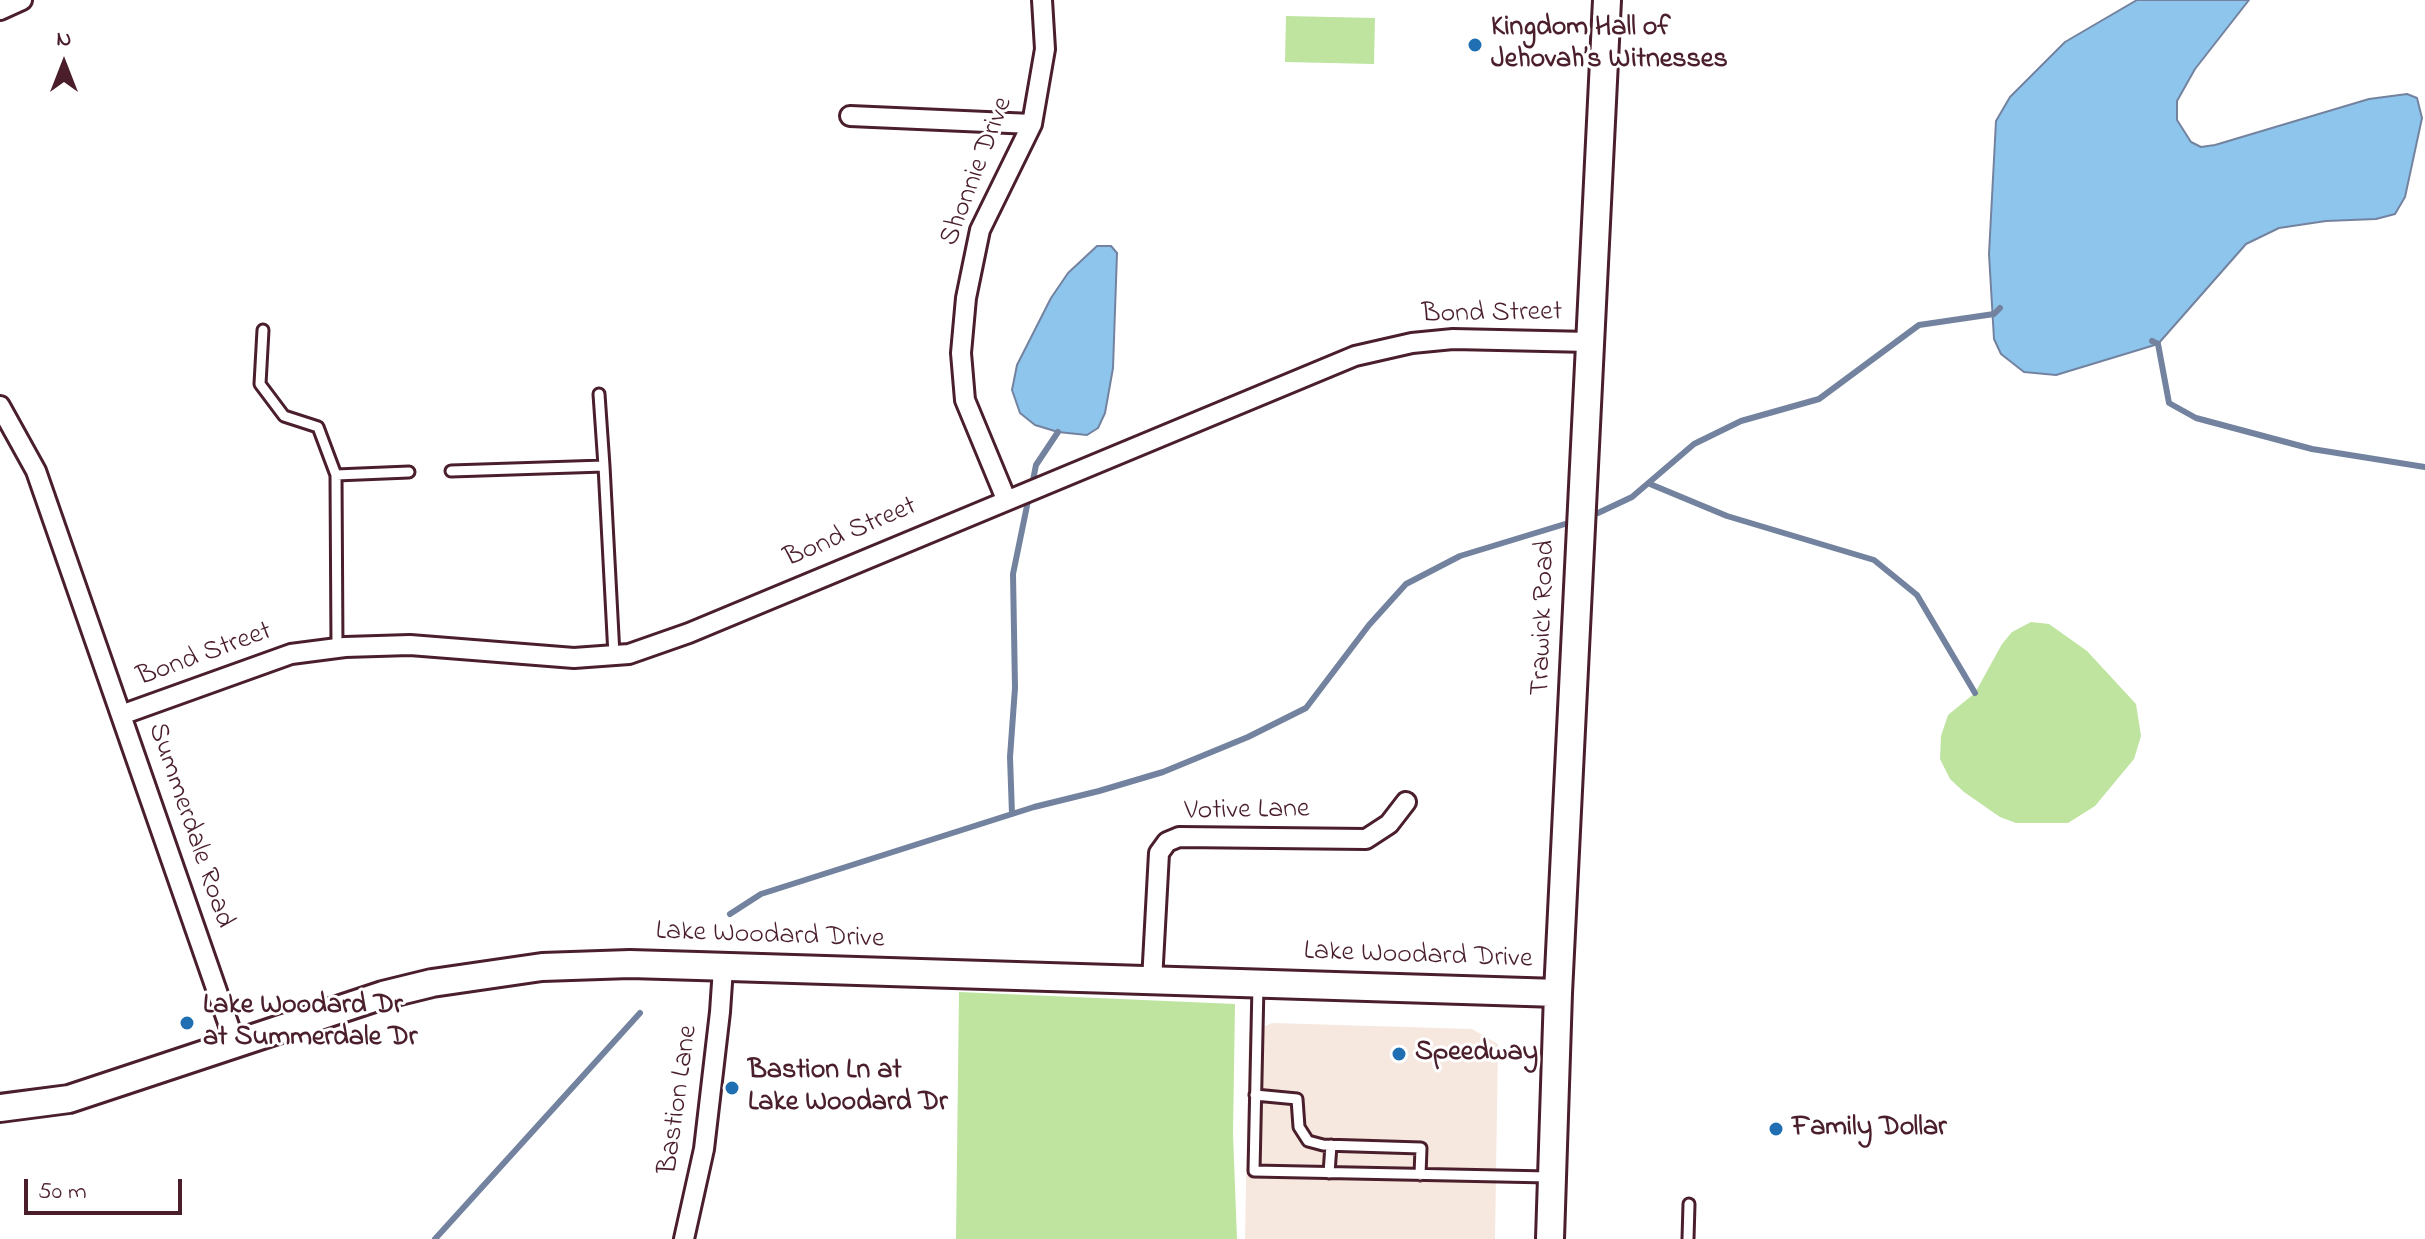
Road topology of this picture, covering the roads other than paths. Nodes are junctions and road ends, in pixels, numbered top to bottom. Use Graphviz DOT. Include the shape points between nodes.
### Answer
graph roads {
  1 [pos="22,0"];
  2 [pos="1042,0"];
  3 [pos="1607,0"];
  4 [pos="0,10"];
  5 [pos="850,116"];
  6 [pos="1032,124"];
  7 [pos="263,330"];
  8 [pos="1590,342"];
  9 [pos="599,394"];
  10 [pos="0,406"];
  11 [pos="604,466"];
  12 [pos="451,471"];
  13 [pos="409,472"];
  14 [pos="336,475"];
  15 [pos="1006,499"];
  16 [pos="337,648"];
  17 [pos="614,655"];
  18 [pos="121,715"];
  19 [pos="1406,802"];
  20 [pos="723,968"];
  21 [pos="1152,981"];
  22 [pos="1258,984"];
  23 [pos="1558,993"];
  24 [pos="235,1043"];
  25 [pos="1255,1095"];
  26 [pos="0,1108"];
  27 [pos="1331,1145"];
  28 [pos="1329,1173"];
  29 [pos="1420,1175"];
  30 [pos="1552,1177"];
  31 [pos="1689,1204"];
  32 [pos="684,1239"];
  33 [pos="1550,1239"];
  34 [pos="1688,1239"];
  1 -- 4 [label="street"];
  2 -- 6 [label="street, Shonnie Drive" via="1045,49"];
  3 -- 8 [label="street, Trawick Road"];
  5 -- 6 [label="street"];
  6 -- 15 [label="street, Shonnie Drive" via="980,230 961,353 965,400"];
  7 -- 14 [label="lane" via="260,384 284,416 318,427"];
  8 -- 15 [label="street, Bond Street" via="1453,339 1355,356"];
  8 -- 23 [label="street, Trawick Road"];
  9 -- 11 [label="lane"];
  10 -- 18 [label="street, Summerdale Road" via="36,471"];
  11 -- 12 [label="lane"];
  11 -- 17 [label="lane"];
  13 -- 14 [label="lane"];
  14 -- 16 [label="lane"];
  15 -- 17 [label="street, Bond Street" via="689,633"];
  16 -- 17 [label="street, Bond Street" via="410,645 574,658"];
  16 -- 18 [label="street, Bond Street" via="291,654"];
  18 -- 24 [label="street, Summerdale Road"];
  19 -- 21 [label="street, Votive Lane" via="1389,824 1366,839 1179,837 1167,842 1159,853"];
  20 -- 21 [label="street, Lake Woodard Drive"];
  20 -- 24 [label="street, Lake Woodard Drive" via="596,964 487,974 383,995"];
  20 -- 32 [label="street, Bastion Lane" via="704,1149"];
  21 -- 22 [label="street, Lake Woodard Drive"];
  22 -- 23 [label="street, Lake Woodard Drive"];
  22 -- 25 [label="lane"];
  23 -- 30 [label="street, Trawick Road"];
  24 -- 26 [label="street, Lake Woodard Drive" via="69,1099"];
  25 -- 27 [label="lane" via="1297,1099 1299,1127 1308,1141"];
  25 -- 28 [label="lane" via="1254,1171"];
  27 -- 28 [label="lane"];
  27 -- 29 [label="lane" via="1421,1148"];
  28 -- 29 [label="lane"];
  29 -- 30 [label="lane"];
  30 -- 33 [label="street, Trawick Road"];
  31 -- 34 [label="lane"];
}
